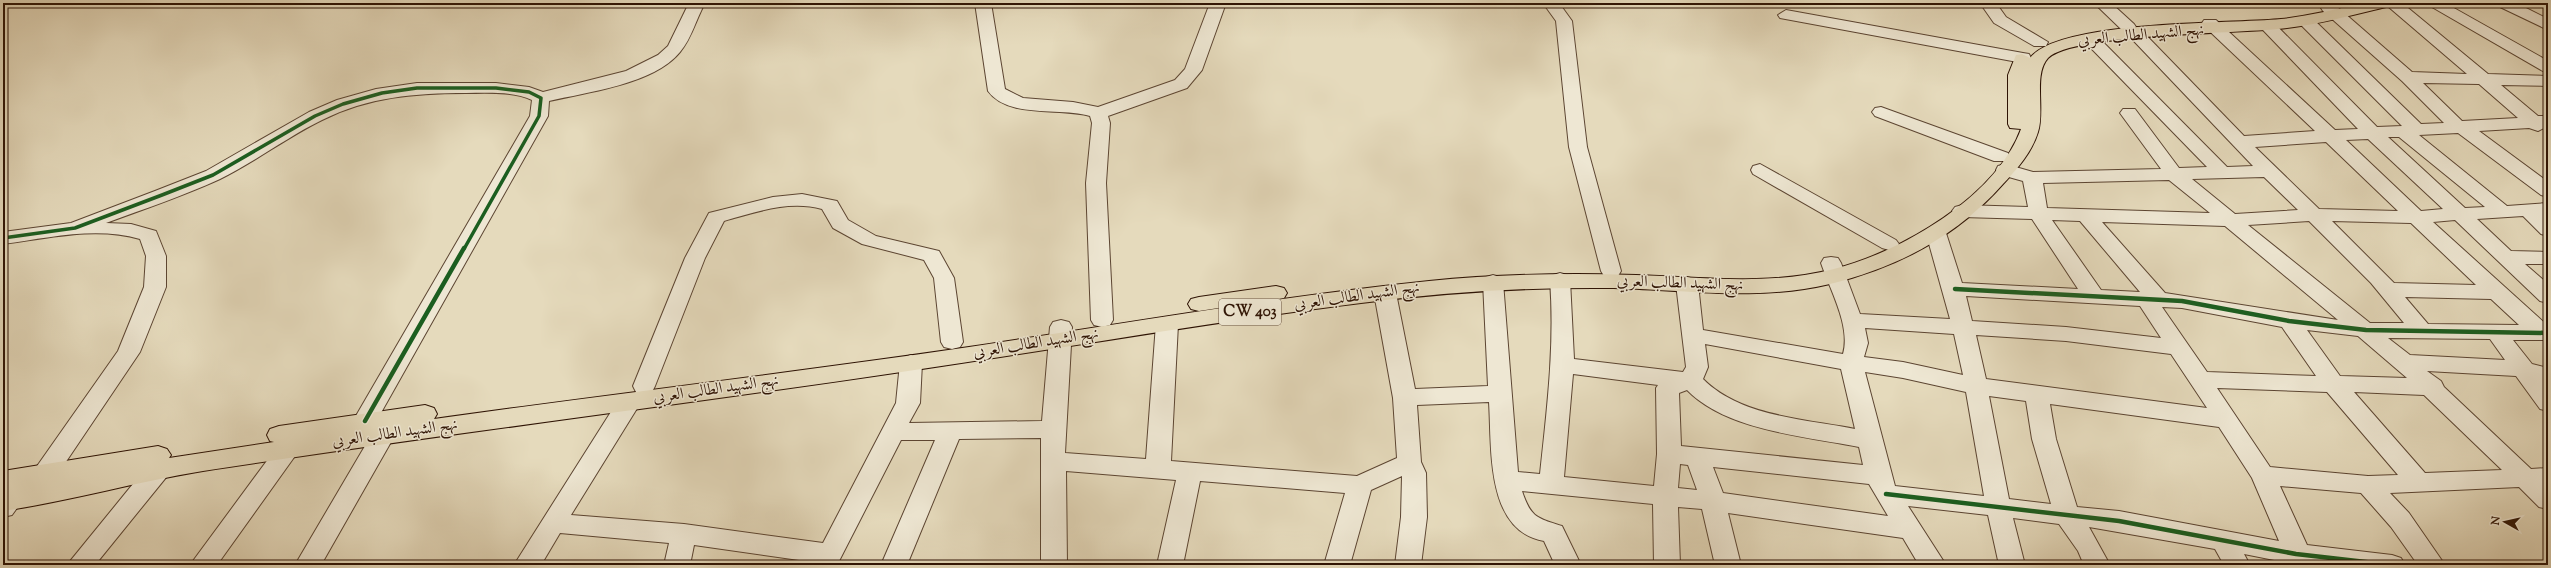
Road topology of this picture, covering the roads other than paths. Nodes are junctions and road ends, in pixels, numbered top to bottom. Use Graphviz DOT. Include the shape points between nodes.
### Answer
graph roads {
  1 [pos="697,3"];
  2 [pos="983,3"];
  3 [pos="1218,3"];
  4 [pos="1551,3"];
  5 [pos="1988,3"];
  6 [pos="2102,3"];
  7 [pos="2380,3"];
  8 [pos="2392,3"];
  9 [pos="2433,3"];
  10 [pos="2504,3"];
  11 [pos="2338,9"];
  12 [pos="1786,15"];
  13 [pos="2306,21"];
  14 [pos="2548,25"];
  15 [pos="2214,26"];
  16 [pos="2268,26"];
  17 [pos="2132,31"];
  18 [pos="2090,38"];
  19 [pos="2040,42"];
  20 [pos="2023,58"];
  21 [pos="2548,69"];
  22 [pos="2408,77"];
  23 [pos="2483,79"];
  24 [pos="2548,81"];
  25 [pos="2024,94"];
  26 [pos="541,98"];
  27 [pos="1881,112"];
  28 [pos="1098,113"];
  29 [pos="2130,113"];
  30 [pos="2541,121"];
  31 [pos="2459,126"];
  32 [pos="2410,131"];
  33 [pos="2372,133"];
  34 [pos="2548,134"];
  35 [pos="2330,137"];
  36 [pos="2241,142"];
  37 [pos="2003,164"];
  38 [pos="1760,170"];
  39 [pos="2269,171"];
  40 [pos="2223,173"];
  41 [pos="2175,175"];
  42 [pos="2032,178"];
  43 [pos="1983,186"];
  44 [pos="2548,191"];
  45 [pos="2548,209"];
  46 [pos="2528,210"];
  47 [pos="1962,211"];
  48 [pos="2503,212"];
  49 [pos="2039,215"];
  50 [pos="2314,215"];
  51 [pos="2462,215"];
  52 [pos="2087,217"];
  53 [pos="2414,217"];
  54 [pos="2229,220"];
  55 [pos="75,228"];
  56 [pos="2548,230"];
  57 [pos="1936,233"];
  58 [pos="3,238"];
  59 [pos="1889,244"];
  60 [pos="2507,257"];
  61 [pos="2548,258"];
  62 [pos="1834,269"];
  63 [pos="1611,271"];
  64 [pos="1560,280"];
  65 [pos="1493,282"];
  66 [pos="1687,284"];
  67 [pos="1955,290"];
  68 [pos="2386,290"];
  69 [pos="2495,292"];
  70 [pos="1385,293"];
  71 [pos="2094,296"];
  72 [pos="2548,296"];
  73 [pos="2152,299"];
  74 [pos="1102,320"];
  75 [pos="1852,320"];
  76 [pos="2289,321"];
  77 [pos="1167,324"];
  78 [pos="1962,326"];
  79 [pos="2366,330"];
  80 [pos="2422,331"];
  81 [pos="2496,332"];
  82 [pos="2543,332"];
  83 [pos="1060,333"];
  84 [pos="1693,335"];
  85 [pos="952,342"];
  86 [pos="2176,347"];
  87 [pos="2404,362"];
  88 [pos="911,363"];
  89 [pos="1851,363"];
  90 [pos="1563,365"];
  91 [pos="2522,369"];
  92 [pos="2548,376"];
  93 [pos="2199,380"];
  94 [pos="1691,381"];
  95 [pos="1976,386"];
  96 [pos="2335,386"];
  97 [pos="2433,388"];
  98 [pos="1501,393"];
  99 [pos="636,394"];
  100 [pos="2036,394"];
  101 [pos="1405,398"];
  102 [pos="2548,403"];
  103 [pos="2224,419"];
  104 [pos="374,428"];
  105 [pos="1053,429"];
  106 [pos="951,431"];
  107 [pos="892,432"];
  108 [pos="1869,440"];
  109 [pos="288,449"];
  110 [pos="1670,454"];
  111 [pos="1698,458"];
  112 [pos="1052,460"];
  113 [pos="1409,462"];
  114 [pos="1158,468"];
  115 [pos="159,470"];
  116 [pos="1190,470"];
  117 [pos="44,475"];
  118 [pos="2262,475"];
  119 [pos="2537,477"];
  120 [pos="1506,480"];
  121 [pos="1551,483"];
  122 [pos="2419,483"];
  123 [pos="1360,485"];
  124 [pos="1882,485"];
  125 [pos="2368,485"];
  126 [pos="1665,496"];
  127 [pos="4,498"];
  128 [pos="2548,500"];
  129 [pos="1713,501"];
  130 [pos="1997,507"];
  131 [pos="2067,515"];
  132 [pos="552,523"];
  133 [pos="1911,528"];
  134 [pos="684,534"];
  135 [pos="2223,540"];
  136 [pos="827,559"];
  137 [pos="2299,560"];
  138 [pos="80,565"];
  139 [pos="203,565"];
  140 [pos="308,565"];
  141 [pos="527,565"];
  142 [pos="677,565"];
  143 [pos="894,565"];
  144 [pos="1054,565"];
  145 [pos="1170,565"];
  146 [pos="1337,565"];
  147 [pos="1408,565"];
  148 [pos="1568,565"];
  149 [pos="1667,565"];
  150 [pos="1728,565"];
  151 [pos="1933,565"];
  152 [pos="2012,565"];
  153 [pos="2097,565"];
  154 [pos="2237,565"];
  155 [pos="2392,565"];
  156 [pos="2432,565"];
  1 -- 26 [label="street" via="674,49 658,63 636,73"];
  2 -- 28 [label="street" via="997,91 1004,98 1034,104 1085,108"];
  3 -- 28 [label="street" via="1193,70 1181,84"];
  4 -- 63 [label="street" via="1564,21 1578,147"];
  5 -- 19 [label="street" via="2000,20"];
  6 -- 17 [label="street"];
  7 -- 11 [label="main road, نهج الشهيد الطالب العربي / CW 403"];
  8 -- 23 [label="street"];
  9 -- 21 [label="street"];
  10 -- 14 [label="street"];
  11 -- 13 [label="main road, نهج الشهيد الطالب العربي / CW 403"];
  11 -- 15 [label="main road, نهج الشهيد الطالب العربي / CW 403"];
  11 -- 22 [label="street"];
  12 -- 20 [label="street"];
  13 -- 16 [label="main road, نهج الشهيد الطالب العربي / CW 403"];
  13 -- 32 [label="street"];
  15 -- 16 [label="main road, نهج الشهيد الطالب العربي / CW 403"];
  15 -- 17 [label="main road, نهج الشهيد الطالب العربي / CW 403"];
  15 -- 35 [label="street"];
  16 -- 33 [label="street"];
  17 -- 18 [label="main road, نهج الشهيد الطالب العربي / CW 403"];
  17 -- 19 [label="main road, نهج الشهيد الطالب العربي / CW 403" via="2056,36"];
  17 -- 36 [label="street"];
  18 -- 25 [label="main road, نهج الشهيد الطالب العربي / CW 403" via="2062,44 2043,53 2037,60"];
  18 -- 40 [label="street"];
  19 -- 20 [label="main road, نهج الشهيد الطالب العربي / CW 403" via="2026,51"];
  20 -- 25 [label="main road, نهج الشهيد الطالب العربي / CW 403" via="2017,75"];
  22 -- 23 [label="street"];
  22 -- 31 [label="street"];
  23 -- 24 [label="street"];
  23 -- 30 [label="street"];
  25 -- 37 [label="main road, نهج الشهيد الطالب العربي / CW 403" via="2032,122 2029,136"];
  26 -- 55 [label="street" via="530,92 496,88 417,88 382,93 343,104 316,116 213,175"];
  26 -- 104 [label="street" via="539,116"];
  27 -- 37 [label="street"];
  28 -- 74 [label="street" via="1101,123 1096,182"];
  29 -- 41 [label="street"];
  30 -- 31 [label="street"];
  30 -- 34 [label="street"];
  31 -- 32 [label="street"];
  31 -- 44 [label="street"];
  32 -- 33 [label="street"];
  32 -- 48 [label="street"];
  33 -- 35 [label="street"];
  33 -- 51 [label="street"];
  35 -- 36 [label="street"];
  35 -- 53 [label="street"];
  36 -- 39 [label="street"];
  37 -- 42 [label="street"];
  37 -- 43 [label="main road, نهج الشهيد الطالب العربي / CW 403"];
  38 -- 59 [label="street"];
  39 -- 40 [label="street"];
  39 -- 50 [label="street"];
  40 -- 41 [label="street"];
  41 -- 42 [label="street"];
  41 -- 54 [label="street"];
  42 -- 49 [label="street"];
  43 -- 47 [label="main road, نهج الشهيد الطالب العربي / CW 403"];
  43 -- 59 [label="main road, نهج الشهيد الطالب العربي / CW 403"];
  45 -- 46 [label="street"];
  46 -- 48 [label="street"];
  46 -- 56 [label="street"];
  47 -- 49 [label="street"];
  47 -- 57 [label="main road, نهج الشهيد الطالب العربي / CW 403"];
  48 -- 51 [label="street"];
  49 -- 52 [label="street"];
  49 -- 71 [label="street"];
  50 -- 53 [label="street"];
  50 -- 54 [label="street"];
  50 -- 68 [label="street" via="2378,278"];
  51 -- 53 [label="street"];
  51 -- 60 [label="street"];
  52 -- 54 [label="street"];
  52 -- 73 [label="street"];
  53 -- 69 [label="street"];
  54 -- 79 [label="street"];
  55 -- 58 [label="street"];
  55 -- 117 [label="street" via="131,230 148,235 156,256 155,287 129,352"];
  57 -- 62 [label="main road, نهج الشهيد الطالب العربي / CW 403" via="1871,264"];
  57 -- 67 [label="street"];
  59 -- 62 [label="main road, نهج الشهيد الطالب العربي / CW 403"];
  60 -- 61 [label="street"];
  60 -- 72 [label="street"];
  62 -- 63 [label="main road, نهج الشهيد الطالب العربي / CW 403" via="1760,274"];
  62 -- 66 [label="main road, نهج الشهيد الطالب العربي / CW 403" via="1806,282 1766,286"];
  62 -- 75 [label="street"];
  63 -- 74 [label="main road, نهج الشهيد الطالب العربي / CW 403" via="1441,274 1238,298"];
  64 -- 65 [label="main road, نهج الشهيد الطالب العربي / CW 403"];
  64 -- 66 [label="main road, نهج الشهيد الطالب العربي / CW 403"];
  64 -- 90 [label="street" via="1564,319"];
  65 -- 70 [label="main road, نهج الشهيد الطالب العربي / CW 403"];
  65 -- 98 [label="street"];
  66 -- 84 [label="street"];
  67 -- 71 [label="street"];
  67 -- 78 [label="street"];
  68 -- 69 [label="street"];
  68 -- 80 [label="street"];
  69 -- 82 [label="street"];
  70 -- 77 [label="main road, نهج الشهيد الطالب العربي / CW 403"];
  70 -- 101 [label="street"];
  71 -- 73 [label="street"];
  73 -- 76 [label="street" via="2187,301"];
  73 -- 86 [label="street"];
  74 -- 83 [label="main road, نهج الشهيد الطالب العربي / CW 403"];
  75 -- 78 [label="street"];
  75 -- 89 [label="street" via="1857,343"];
  76 -- 79 [label="street"];
  76 -- 96 [label="street"];
  77 -- 83 [label="main road, نهج الشهيد الطالب العربي / CW 403"];
  77 -- 114 [label="street"];
  78 -- 86 [label="street" via="2066,334"];
  78 -- 95 [label="street"];
  79 -- 80 [label="street"];
  79 -- 87 [label="street"];
  80 -- 81 [label="street"];
  81 -- 82 [label="street"];
  81 -- 91 [label="street"];
  83 -- 85 [label="main road, نهج الشهيد الطالب العربي / CW 403"];
  83 -- 88 [label="main road, نهج الشهيد الطالب العربي / CW 403"];
  83 -- 105 [label="street"];
  84 -- 89 [label="street"];
  84 -- 94 [label="street" via="1696,367"];
  85 -- 99 [label="main road, نهج الشهيد الطالب العربي / CW 403"];
  85 -- 99 [label="street" via="944,278 932,254 869,240 840,224 830,205 820,201 802,200 757,205 716,217 695,258"];
  86 -- 93 [label="street"];
  87 -- 91 [label="street"];
  87 -- 97 [label="street"];
  88 -- 99 [label="main road, نهج الشهيد الطالب العربي / CW 403"];
  88 -- 107 [label="street" via="908,403"];
  89 -- 95 [label="street" via="1903,370"];
  89 -- 108 [label="street"];
  90 -- 94 [label="street"];
  90 -- 121 [label="street"];
  91 -- 92 [label="street" via="2535,375"];
  91 -- 102 [label="street"];
  93 -- 96 [label="street"];
  93 -- 103 [label="street"];
  94 -- 108 [label="street" via="1708,398 1758,419"];
  94 -- 110 [label="street" via="1668,388"];
  95 -- 100 [label="street"];
  95 -- 130 [label="street"];
  96 -- 97 [label="street"];
  96 -- 122 [label="street"];
  97 -- 119 [label="street"];
  98 -- 101 [label="street"];
  98 -- 120 [label="street"];
  99 -- 104 [label="main road, نهج الشهيد الطالب العربي / CW 403"];
  99 -- 132 [label="street"];
  100 -- 103 [label="street"];
  100 -- 131 [label="street" via="2044,439"];
  101 -- 113 [label="street"];
  103 -- 118 [label="street"];
  104 -- 109 [label="main road, نهج الشهيد الطالب العربي / CW 403"];
  104 -- 117 [label="main road, نهج الشهيد الطالب العربي / CW 403"];
  104 -- 140 [label="street"];
  105 -- 106 [label="street"];
  105 -- 112 [label="street"];
  106 -- 107 [label="street"];
  106 -- 143 [label="street"];
  107 -- 136 [label="street"];
  108 -- 124 [label="street"];
  109 -- 115 [label="main road, نهج الشهيد الطالب العربي / CW 403"];
  109 -- 139 [label="street"];
  110 -- 111 [label="street"];
  110 -- 126 [label="street"];
  111 -- 124 [label="street"];
  111 -- 129 [label="street"];
  112 -- 114 [label="street"];
  112 -- 144 [label="street"];
  113 -- 123 [label="street"];
  113 -- 147 [label="street" via="1414,473 1414,517"];
  114 -- 116 [label="street"];
  115 -- 127 [label="main road, نهج الشهيد الطالب العربي / CW 403"];
  115 -- 138 [label="street"];
  116 -- 123 [label="street"];
  116 -- 145 [label="street"];
  117 -- 127 [label="street"];
  118 -- 125 [label="street"];
  118 -- 137 [label="street"];
  119 -- 122 [label="street"];
  119 -- 128 [label="street"];
  120 -- 121 [label="street"];
  120 -- 148 [label="street" via="1524,522 1538,532 1553,533"];
  121 -- 126 [label="street"];
  122 -- 125 [label="street"];
  123 -- 146 [label="street"];
  124 -- 130 [label="street"];
  124 -- 133 [label="street"];
  125 -- 156 [label="street" via="2400,520"];
  126 -- 129 [label="street"];
  126 -- 149 [label="street"];
  129 -- 133 [label="street"];
  129 -- 150 [label="street"];
  130 -- 131 [label="street"];
  130 -- 152 [label="street"];
  131 -- 135 [label="street" via="2119,521"];
  131 -- 153 [label="street" via="2089,547"];
  132 -- 134 [label="street"];
  132 -- 141 [label="street"];
  133 -- 151 [label="street"];
  134 -- 136 [label="street"];
  134 -- 142 [label="street"];
  135 -- 137 [label="street"];
  135 -- 154 [label="street"];
  137 -- 155 [label="street"];
}
